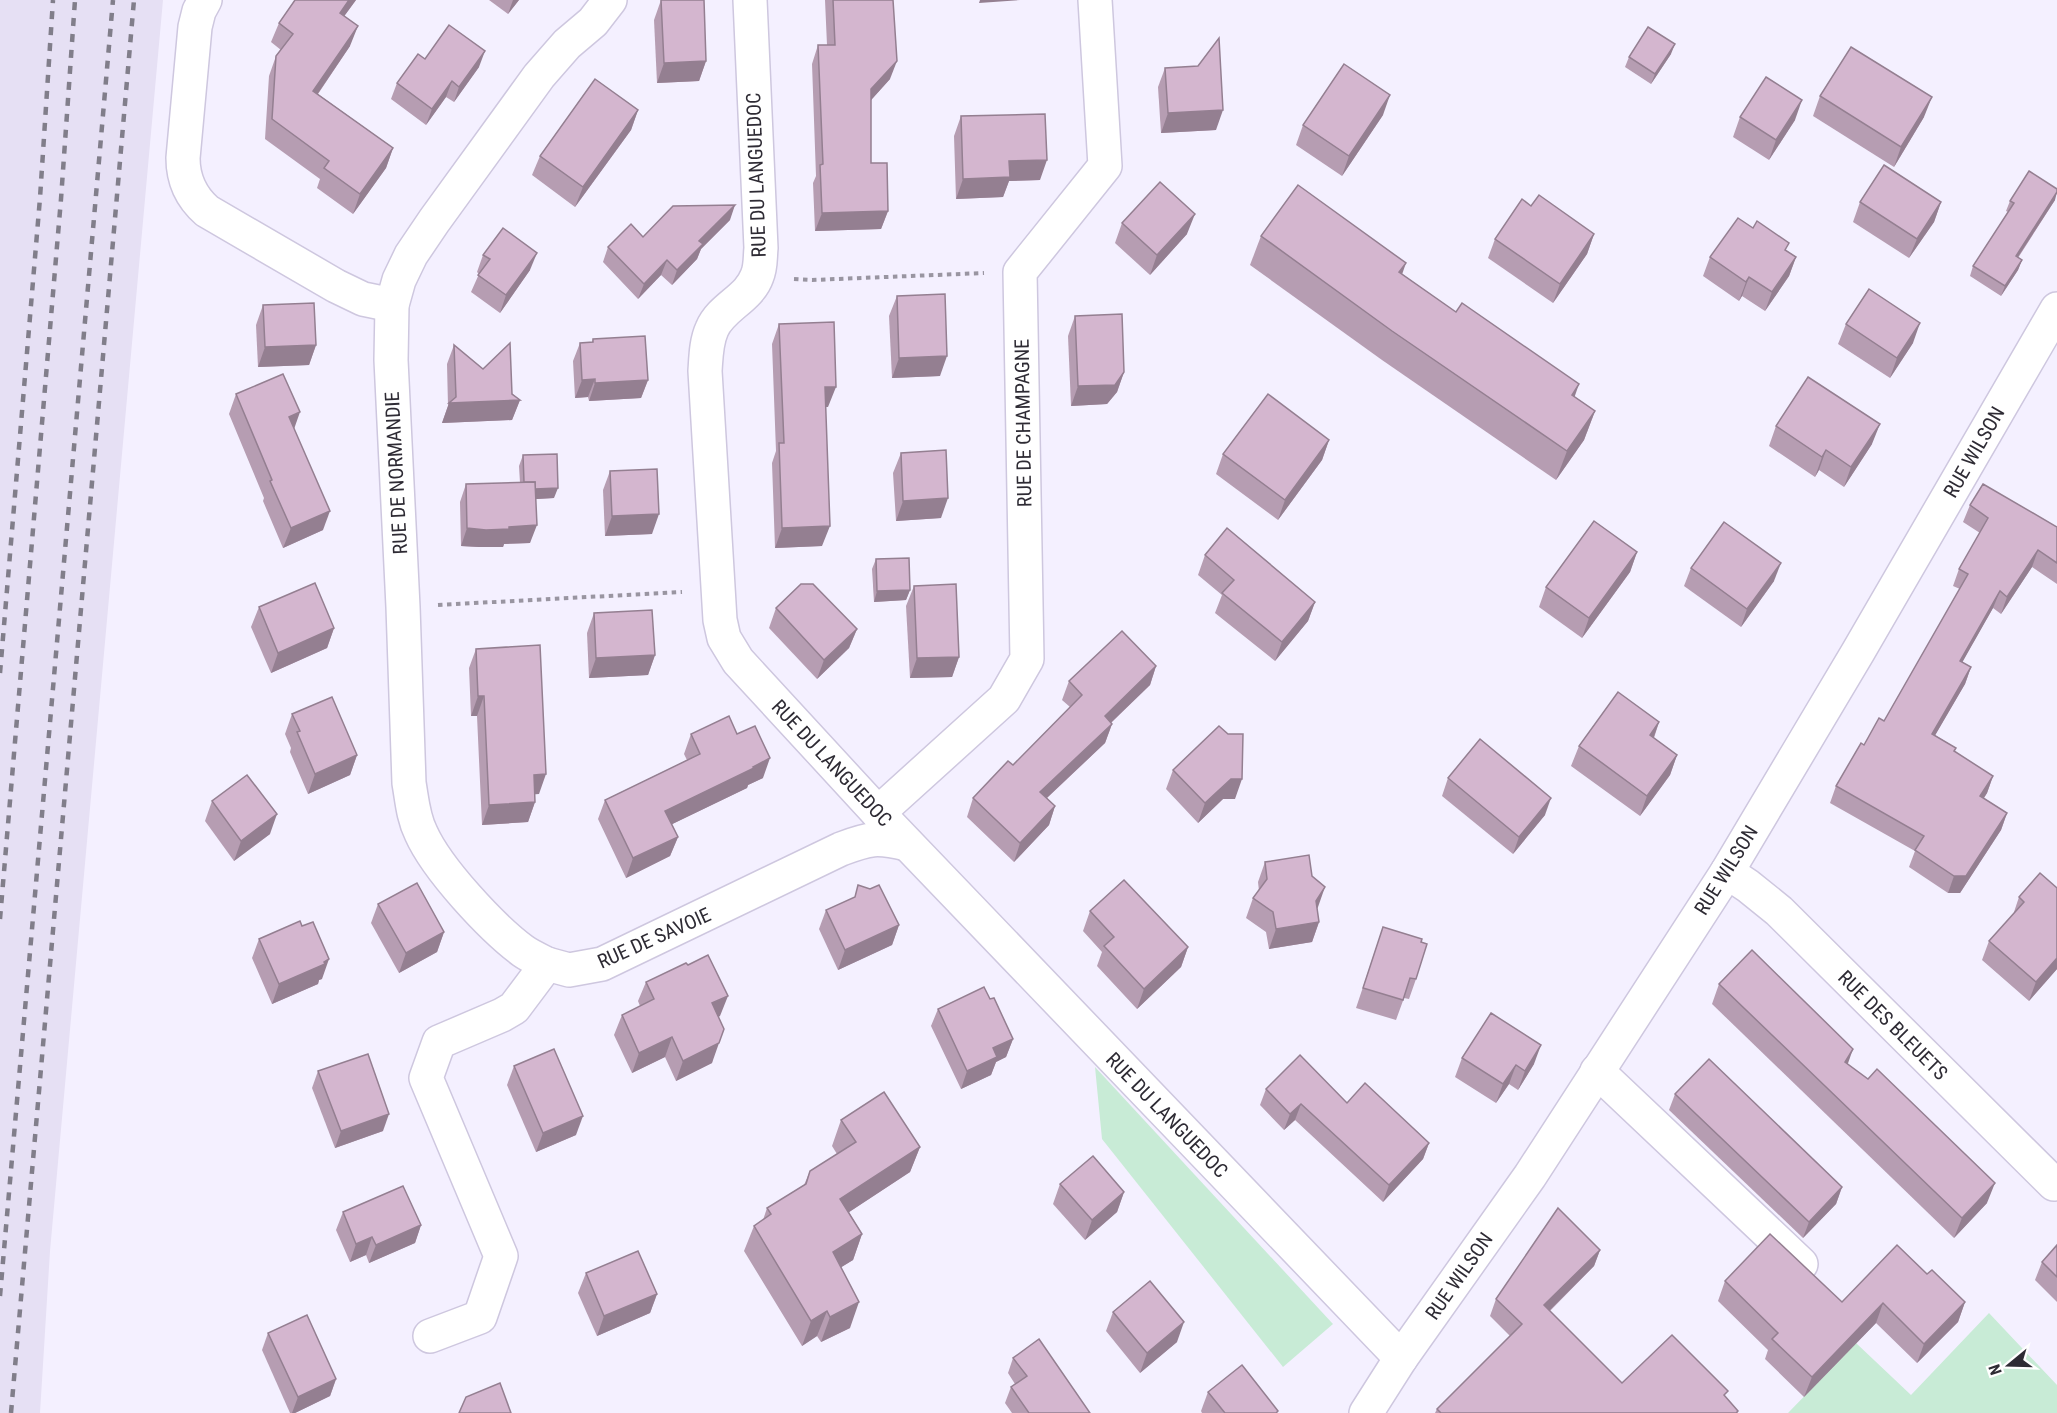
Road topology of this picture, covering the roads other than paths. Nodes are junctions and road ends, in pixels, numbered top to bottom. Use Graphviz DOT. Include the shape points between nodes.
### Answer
graph roads {
  1 [pos="205,0"];
  2 [pos="610,0"];
  3 [pos="750,0"];
  4 [pos="1095,0"];
  5 [pos="392,305"];
  6 [pos="2057,309"];
  7 [pos="878,813"];
  8 [pos="907,844"];
  9 [pos="1727,872"];
  10 [pos="547,964"];
  11 [pos="1597,1071"];
  12 [pos="2054,1184"];
  13 [pos="1819,1281"];
  14 [pos="430,1336"];
  15 [pos="1401,1358"];
  16 [pos="1366,1413"];
  1 -- 5 [label="street" via="195,27 183,158 192,195 207,211 336,286 363,299"];
  2 -- 5 [label="street, RUE DE NORMANDIE" via="539,75 434,221 411,255"];
  3 -- 7 [label="street, RUE DU LANGUEDOC" via="761,248 757,277 712,328 705,371 720,620 730,651"];
  4 -- 7 [label="street, RUE DE CHAMPAGNE" via="1106,166 1020,272 1027,659 1004,699"];
  5 -- 10 [label="street, RUE DE NORMANDIE" via="409,783 414,812 435,856 464,894 525,953"];
  6 -- 9 [label="street, RUE WILSON"];
  7 -- 8 [label="street, RUE DU LANGUEDOC"];
  8 -- 10 [label="street, RUE DE SAVOIE" via="878,838 864,840 620,957 569,970"];
  8 -- 15 [label="street, RUE DU LANGUEDOC"];
  9 -- 11 [label="street, RUE WILSON"];
  9 -- 12 [label="street, RUE DES BLEUETS" via="1779,911"];
  10 -- 14 [label="street" via="514,1008 440,1042 426,1078 501,1256 480,1317"];
  11 -- 13 [label="street"];
  11 -- 15 [label="street, RUE WILSON" via="1530,1176"];
  15 -- 16 [label="street, RUE WILSON"];
}
